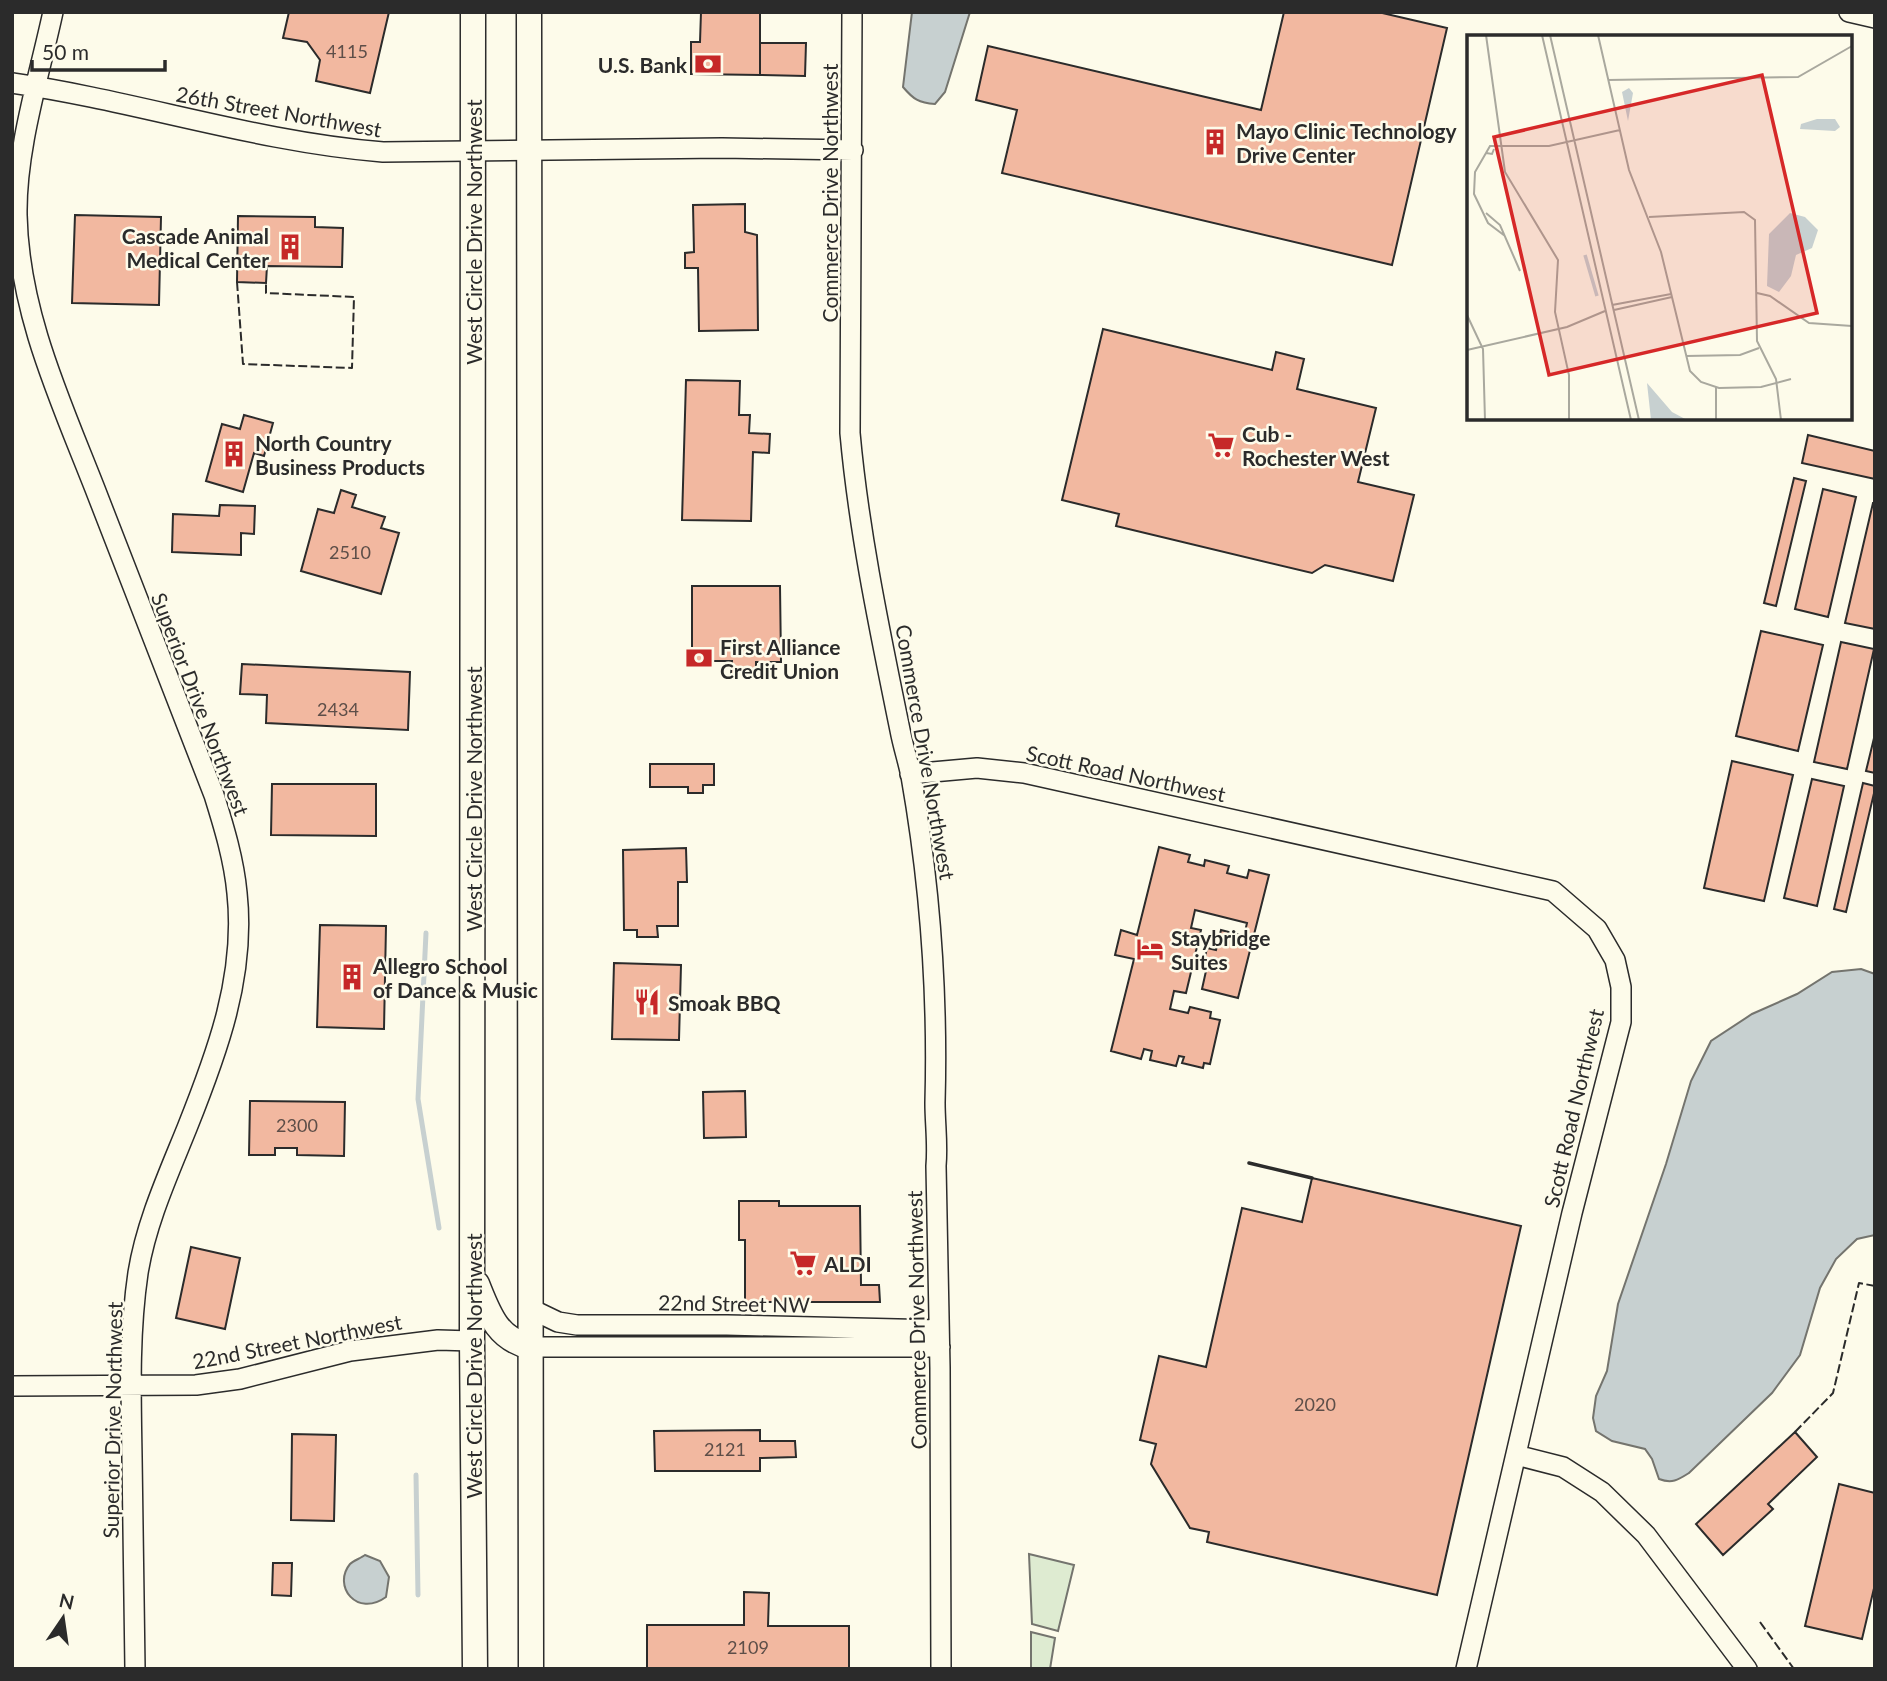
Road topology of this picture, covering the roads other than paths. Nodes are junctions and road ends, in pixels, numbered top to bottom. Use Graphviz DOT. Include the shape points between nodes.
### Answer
graph roads {
  1 [pos="53,12"];
  2 [pos="473,12"];
  3 [pos="529,12"];
  4 [pos="852,12"];
  5 [pos="1849,12"];
  6 [pos="1875,18"];
  7 [pos="12,83"];
  8 [pos="37,86"];
  9 [pos="529,150"];
  10 [pos="853,150"];
  11 [pos="473,152"];
  12 [pos="910,774"];
  13 [pos="473,1273"];
  14 [pos="531,1309"];
  15 [pos="939,1338"];
  16 [pos="472,1341"];
  17 [pos="531,1348"];
  18 [pos="12,1386"];
  19 [pos="131,1386"];
  20 [pos="1516,1455"];
  21 [pos="135,1669"];
  22 [pos="475,1669"];
  23 [pos="531,1669"];
  24 [pos="941,1669"];
  25 [pos="1466,1669"];
  26 [pos="1747,1669"];
  1 -- 8 [label="street, Superior Drive Northwest"];
  2 -- 11 [label="main road, West Circle Drive Northwest"];
  3 -- 9 [label="main road"];
  4 -- 10 [label="street, Commerce Drive Northwest"];
  5 -- 6 [label="street"];
  7 -- 8 [label="street, 26th Street Northwest"];
  8 -- 11 [label="street, 26th Street Northwest" via="354,150"];
  8 -- 19 [label="street, Superior Drive Northwest" via="17,197 27,302 214,795 237,893 237,954 218,1048 155,1210 139,1270"];
  9 -- 10 [label="street, 26th Street Northwest"];
  9 -- 11 [label="street, 26th Street Northwest"];
  9 -- 14 [label="main road"];
  10 -- 12 [label="street, Commerce Drive Northwest" via="850,433 856,499"];
  11 -- 13 [label="main road, West Circle Drive Northwest"];
  12 -- 15 [label="street, Commerce Drive Northwest" via="927,880 937,1030"];
  12 -- 20 [label="street, Scott Road Northwest" via="977,768 1024,773 1513,882 1552,891 1597,929 1615,960 1621,1022"];
  13 -- 16 [label="main road, West Circle Drive Northwest"];
  13 -- 17 [label="main road" via="496,1325 516,1344"];
  14 -- 15 [label="street, 22nd Street NW" via="577,1325 727,1325"];
  14 -- 17 [label="main road"];
  15 -- 17 [label="street, 22nd Street NW"];
  15 -- 24 [label="street, Commerce Drive Northwest"];
  16 -- 19 [label="street, 22nd Street Northwest" via="425,1341 350,1351 240,1379 196,1385"];
  16 -- 22 [label="main road, West Circle Drive Northwest"];
  17 -- 23 [label="main road"];
  18 -- 19 [label="street, 22nd Street Northwest"];
  19 -- 21 [label="street, Superior Drive Northwest"];
  20 -- 25 [label="street, Scott Road Northwest"];
  20 -- 26 [label="street" via="1563,1467 1602,1492 1647,1535"];
}
